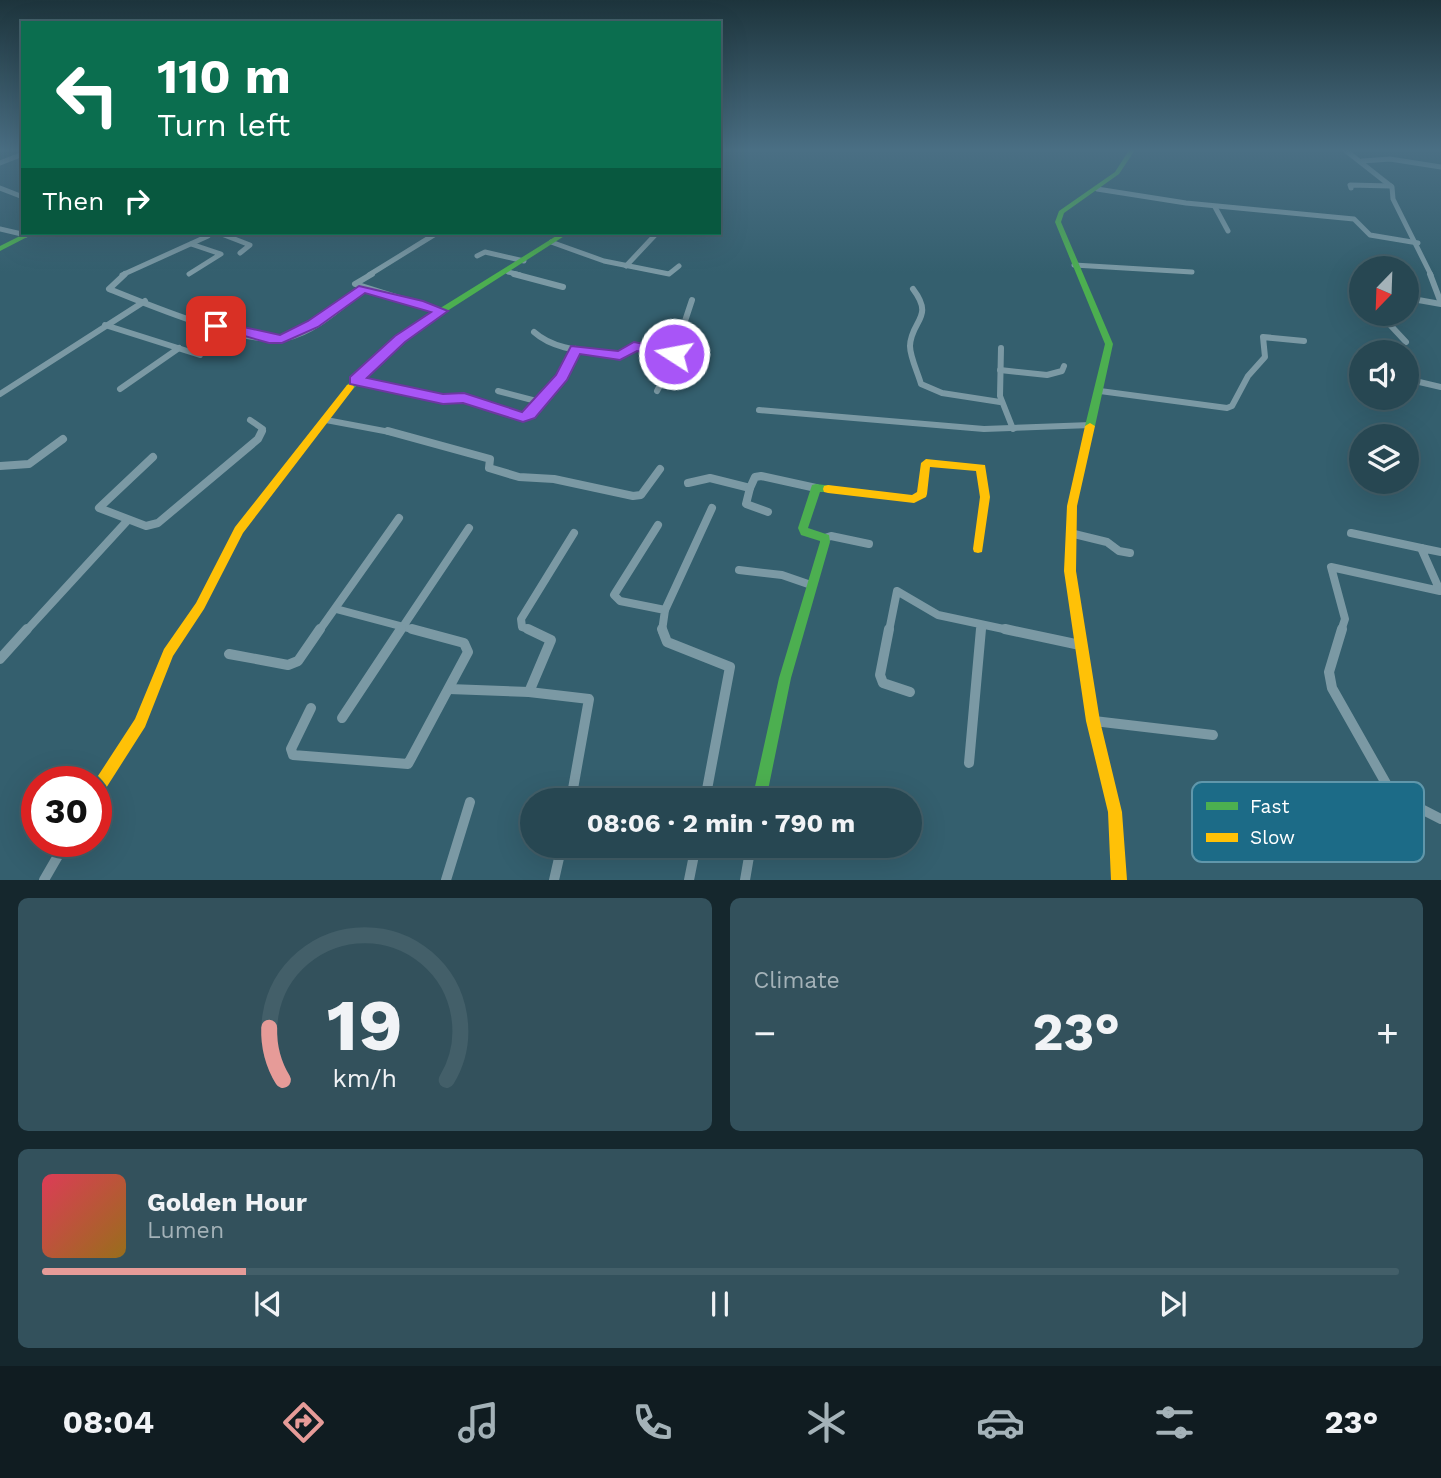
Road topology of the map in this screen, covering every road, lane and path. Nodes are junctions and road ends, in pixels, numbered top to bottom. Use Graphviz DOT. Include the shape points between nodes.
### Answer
graph roads {
  1 [pos="1093,191"];
  2 [pos="1117,191"];
  3 [pos="1392,191"];
  4 [pos="1215,206"];
  5 [pos="0,229"];
  6 [pos="1228,231"];
  7 [pos="21,233"];
  8 [pos="26,235"];
  9 [pos="204,235"];
  10 [pos="211,235"];
  11 [pos="222,235"];
  12 [pos="434,235"];
  13 [pos="562,235"];
  14 [pos="655,235"];
  15 [pos="208,236"];
  16 [pos="551,242"];
  17 [pos="1418,243"];
  18 [pos="190,244"];
  19 [pos="0,249"];
  20 [pos="240,253"];
  21 [pos="477,256"];
  22 [pos="524,261"];
  23 [pos="679,265"];
  24 [pos="1074,265"];
  25 [pos="626,266"];
  26 [pos="508,272"];
  27 [pos="1192,272"];
  28 [pos="190,274"];
  29 [pos="564,287"];
  30 [pos="363,289"];
  31 [pos="913,289"];
  32 [pos="692,300"];
  33 [pos="1419,300"];
  34 [pos="145,301"];
  35 [pos="1441,304"];
  36 [pos="441,311"];
  37 [pos="106,325"];
  38 [pos="1391,326"];
  39 [pos="534,332"];
  40 [pos="1404,340"];
  41 [pos="1304,341"];
  42 [pos="179,348"];
  43 [pos="1001,348"];
  44 [pos="576,349"];
  45 [pos="674,354"];
  46 [pos="200,355"];
  47 [pos="1064,366"];
  48 [pos="1000,370"];
  49 [pos="355,381"];
  50 [pos="1419,382"];
  51 [pos="1441,387"];
  52 [pos="120,388"];
  53 [pos="498,391"];
  54 [pos="657,391"];
  55 [pos="1100,391"];
  56 [pos="0,394"];
  57 [pos="540,402"];
  58 [pos="1000,402"];
  59 [pos="759,410"];
  60 [pos="250,420"];
  61 [pos="326,420"];
  62 [pos="1091,425"];
  63 [pos="1013,429"];
  64 [pos="62,439"];
  65 [pos="153,457"];
  66 [pos="0,466"];
  67 [pos="660,470"];
  68 [pos="688,484"];
  69 [pos="750,488"];
  70 [pos="816,488"];
  71 [pos="712,508"];
  72 [pos="768,513"];
  73 [pos="399,518"];
  74 [pos="127,521"];
  75 [pos="658,525"];
  76 [pos="469,528"];
  77 [pos="574,533"];
  78 [pos="1069,533"];
  79 [pos="1351,533"];
  80 [pos="825,538"];
  81 [pos="869,544"];
  82 [pos="1421,548"];
  83 [pos="978,549"];
  84 [pos="1441,552"];
  85 [pos="1130,553"];
  86 [pos="739,570"];
  87 [pos="811,585"];
  88 [pos="1441,592"];
  89 [pos="336,609"];
  90 [pos="665,610"];
  91 [pos="981,626"];
  92 [pos="400,627"];
  93 [pos="1080,645"];
  94 [pos="229,654"];
  95 [pos="0,659"];
  96 [pos="449,689"];
  97 [pos="529,692"];
  98 [pos="910,692"];
  99 [pos="311,708"];
  100 [pos="342,718"];
  101 [pos="1093,721"];
  102 [pos="1213,735"];
  103 [pos="969,763"];
  104 [pos="112,766"];
  105 [pos="1385,782"];
  106 [pos="574,788"];
  107 [pos="707,788"];
  108 [pos="762,788"];
  109 [pos="470,802"];
  110 [pos="1424,810"];
  111 [pos="1441,819"];
  112 [pos="57,857"];
  113 [pos="559,858"];
  114 [pos="693,858"];
  115 [pos="749,858"];
  116 [pos="44,880"];
  117 [pos="446,880"];
  118 [pos="554,880"];
  119 [pos="689,880"];
  120 [pos="745,880"];
  121 [pos="1119,880"];
  1 -- 24 [label="street" via="1058,216"];
  2 -- 4 [label="street"];
  3 -- 17 [label="street"];
  4 -- 6 [label="street"];
  4 -- 17 [label="street" via="1354,219 1370,234"];
  5 -- 7 [label="street"];
  8 -- 19 [label="street"];
  9 -- 15 [label="street"];
  10 -- 15 [label="street"];
  11 -- 20 [label="street" via="250,245"];
  12 -- 30 [label="street" via="356,282"];
  13 -- 16 [label="street"];
  14 -- 25 [label="street"];
  15 -- 18 [label="street"];
  16 -- 22 [label="street"];
  16 -- 25 [label="street"];
  17 -- 35 [label="street"];
  18 -- 28 [label="street" via="221,254"];
  18 -- 34 [label="street" via="109,287"];
  21 -- 22 [label="street" via="485,252"];
  22 -- 26 [label="street"];
  23 -- 25 [label="street" via="671,274"];
  24 -- 27 [label="street"];
  24 -- 55 [label="street" via="1109,344"];
  26 -- 29 [label="street"];
  26 -- 36 [label="street"];
  30 -- 34 [label="street" via="282,339 216,326"];
  30 -- 36 [label="street"];
  31 -- 58 [label="street" via="923,308 910,347 921,384 942,393"];
  32 -- 45 [label="street"];
  33 -- 35 [label="street"];
  34 -- 37 [label="street"];
  36 -- 49 [label="street" via="400,339"];
  37 -- 42 [label="street"];
  37 -- 56 [label="street"];
  38 -- 40 [label="street"];
  39 -- 44 [label="street"];
  41 -- 55 [label="street" via="1263,337 1265,357 1227,408"];
  42 -- 46 [label="street"];
  42 -- 52 [label="street"];
  43 -- 48 [label="street"];
  44 -- 45 [label="street" via="620,356 634,346"];
  44 -- 57 [label="street" via="567,369"];
  45 -- 54 [label="street" via="677,357"];
  47 -- 48 [label="street" via="1053,375"];
  48 -- 58 [label="street"];
  49 -- 57 [label="street" via="443,399 464,398 523,417"];
  49 -- 61 [label="street"];
  50 -- 51 [label="street"];
  53 -- 57 [label="street"];
  55 -- 62 [label="street"];
  58 -- 63 [label="street"];
  59 -- 63 [label="street" via="827,419"];
  60 -- 74 [label="street" via="263,429 258,439 164,520 146,526"];
  61 -- 67 [label="street" via="396,430 488,458 489,468 519,477 554,479 627,495 641,495"];
  61 -- 104 [label="street" via="239,530 200,606 168,653 140,723"];
  62 -- 63 [label="street" via="1056,422"];
  62 -- 78 [label="street"];
  64 -- 66 [label="street" via="29,464"];
  65 -- 74 [label="street" via="99,506"];
  68 -- 69 [label="street" via="710,478"];
  69 -- 70 [label="street" via="755,477 761,476"];
  69 -- 72 [label="street" via="746,504"];
  70 -- 80 [label="street" via="803,530"];
  70 -- 83 [label="street" via="914,499 922,494 926,463 981,468 985,497"];
  71 -- 90 [label="street"];
  73 -- 89 [label="street"];
  74 -- 95 [label="street"];
  75 -- 90 [label="street" via="614,595 620,601"];
  76 -- 92 [label="street"];
  77 -- 97 [label="street" via="521,619 522,627 551,640"];
  78 -- 85 [label="street"];
  78 -- 93 [label="street"];
  79 -- 82 [label="street"];
  80 -- 81 [label="street"];
  80 -- 87 [label="street"];
  82 -- 84 [label="street"];
  82 -- 88 [label="street"];
  86 -- 87 [label="street" via="782,575"];
  87 -- 108 [label="street"];
  88 -- 105 [label="street" via="1330,569 1345,619 1329,672 1332,688"];
  89 -- 92 [label="street"];
  89 -- 94 [label="street" via="293,664"];
  90 -- 107 [label="street" via="662,630 667,642 730,667"];
  91 -- 93 [label="street"];
  91 -- 98 [label="street" via="930,612 897,591 880,675 883,683"];
  91 -- 103 [label="street"];
  92 -- 96 [label="street" via="467,646"];
  92 -- 100 [label="street"];
  93 -- 101 [label="street"];
  96 -- 97 [label="street"];
  96 -- 99 [label="street" via="414,756 404,765 293,755 291,748"];
  97 -- 106 [label="street" via="584,697 590,702"];
  101 -- 102 [label="street"];
  101 -- 121 [label="street" via="1115,812"];
  109 -- 117 [label="street"];
  110 -- 111 [label="street"];
  112 -- 116 [label="street"];
  113 -- 118 [label="street"];
  114 -- 119 [label="street"];
  115 -- 120 [label="street"];
}
